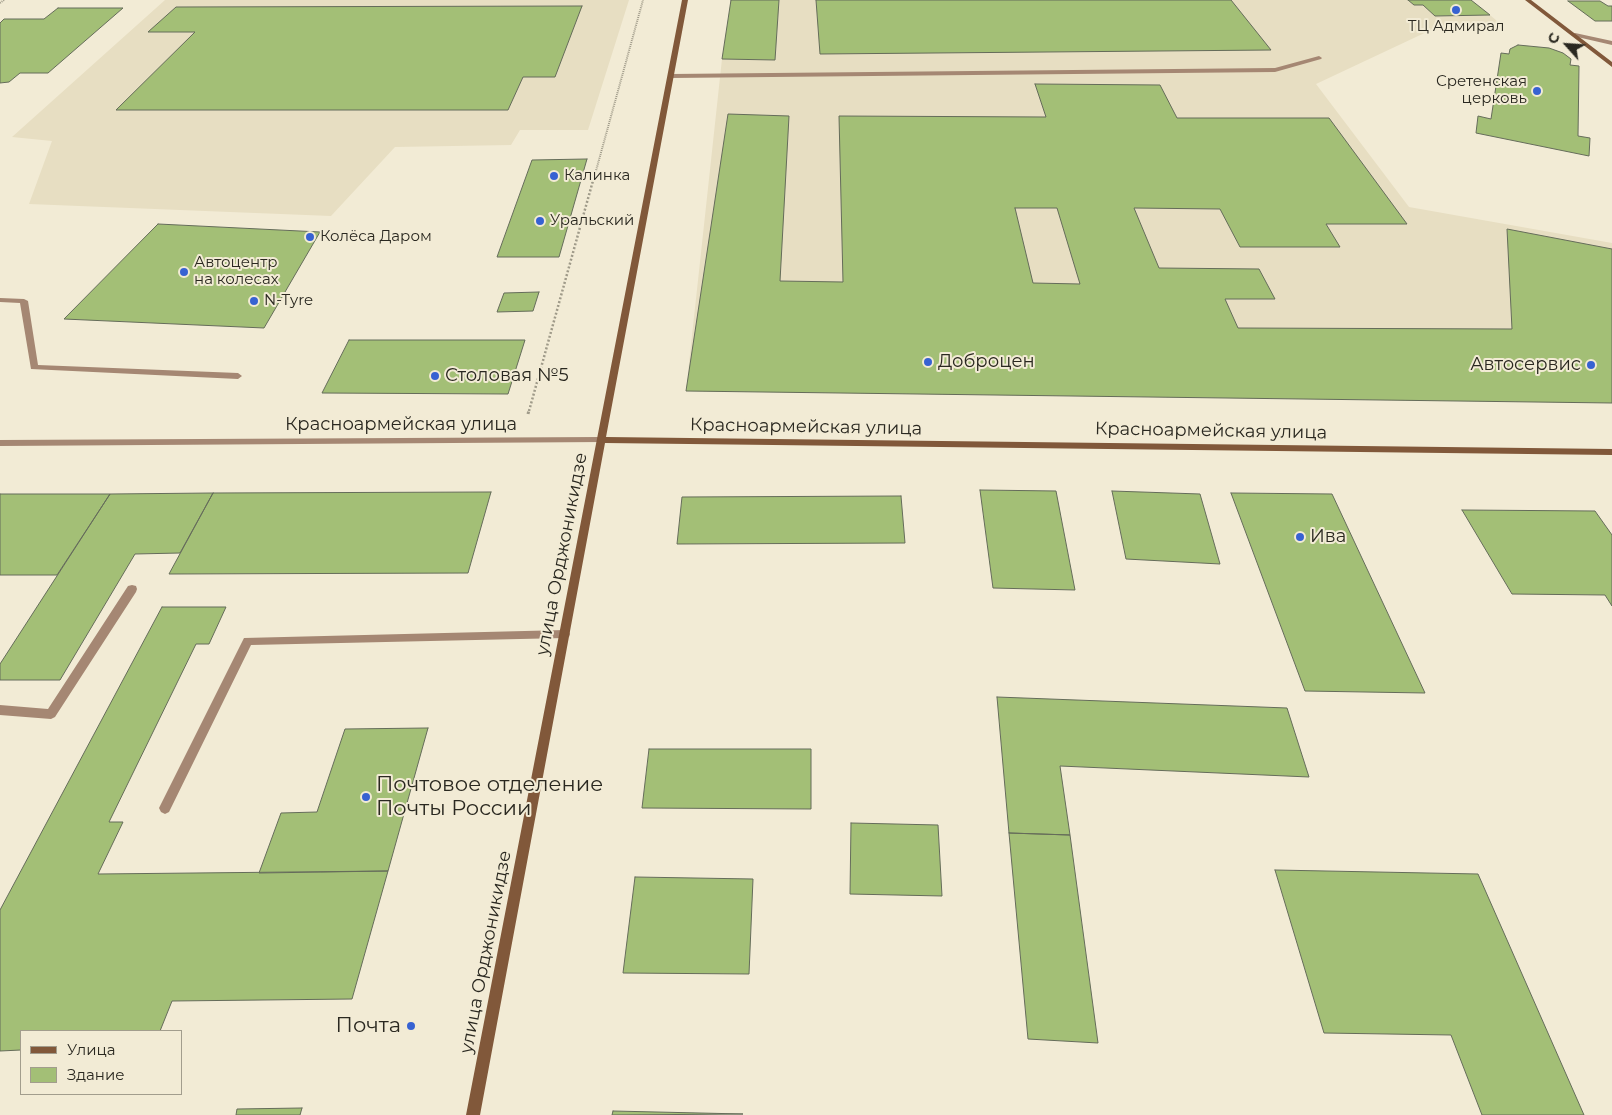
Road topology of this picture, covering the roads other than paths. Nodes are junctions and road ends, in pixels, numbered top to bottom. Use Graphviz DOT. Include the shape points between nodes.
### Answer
graph roads {
  1 [pos="686,0"];
  2 [pos="1528,0"];
  3 [pos="1575,36"];
  4 [pos="1612,43"];
  5 [pos="1319,58"];
  6 [pos="1612,65"];
  7 [pos="671,76"];
  8 [pos="0,300"];
  9 [pos="238,376"];
  10 [pos="601,440"];
  11 [pos="0,443"];
  12 [pos="1612,452"];
  13 [pos="132,589"];
  14 [pos="564,634"];
  15 [pos="0,710"];
  16 [pos="165,808"];
  17 [pos="473,1115"];
  1 -- 7 [label="main road, улица Орджоникидзе"];
  2 -- 3 [label="main road"];
  3 -- 4 [label="street"];
  3 -- 6 [label="main road"];
  5 -- 7 [label="street" via="1275,70"];
  7 -- 10 [label="main road, улица Орджоникидзе"];
  8 -- 9 [label="street" via="24,300 34,367"];
  10 -- 11 [label="street, Красноармейская улица"];
  10 -- 12 [label="main road, Красноармейская улица"];
  10 -- 14 [label="main road, улица Орджоникидзе"];
  13 -- 15 [label="street" via="50,714"];
  14 -- 16 [label="street" via="248,641"];
  14 -- 17 [label="main road, улица Орджоникидзе"];
}
